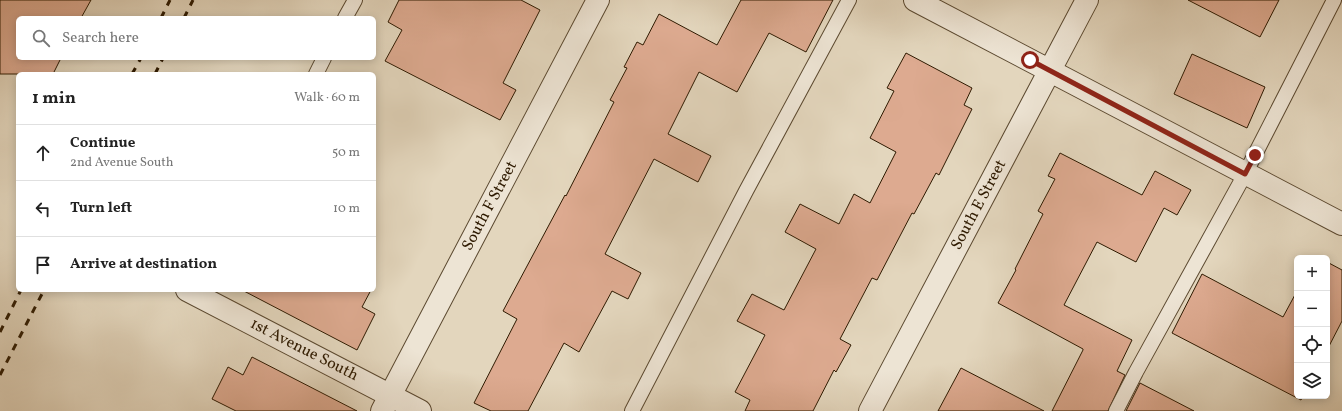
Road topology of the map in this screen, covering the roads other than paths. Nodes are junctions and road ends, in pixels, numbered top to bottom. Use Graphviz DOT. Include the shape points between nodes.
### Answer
graph roads {
  1 [pos="355,0"];
  2 [pos="598,0"];
  3 [pos="849,0"];
  4 [pos="915,0"];
  5 [pos="1087,0"];
  6 [pos="1334,0"];
  7 [pos="346,16"];
  8 [pos="323,60"];
  9 [pos="1050,70"];
  10 [pos="317,72"];
  11 [pos="1245,174"];
  12 [pos="1342,224"];
  13 [pos="194,292"];
  14 [pos="386,403"];
  15 [pos="420,411"];
  16 [pos="632,411"];
  17 [pos="870,411"];
  18 [pos="1116,411"];
  1 -- 7 [label="lane"];
  2 -- 14 [label="street, South F Street"];
  3 -- 16 [label="lane"];
  4 -- 9 [label="street"];
  5 -- 9 [label="street, South E Street"];
  6 -- 11 [label="lane"];
  8 -- 10 [label="lane"];
  9 -- 11 [label="street"];
  9 -- 17 [label="street, South E Street"];
  11 -- 12 [label="street"];
  11 -- 18 [label="lane"];
  13 -- 14 [label="street, 1st Avenue South"];
  14 -- 15 [label="street, 1st Avenue South"];
}
